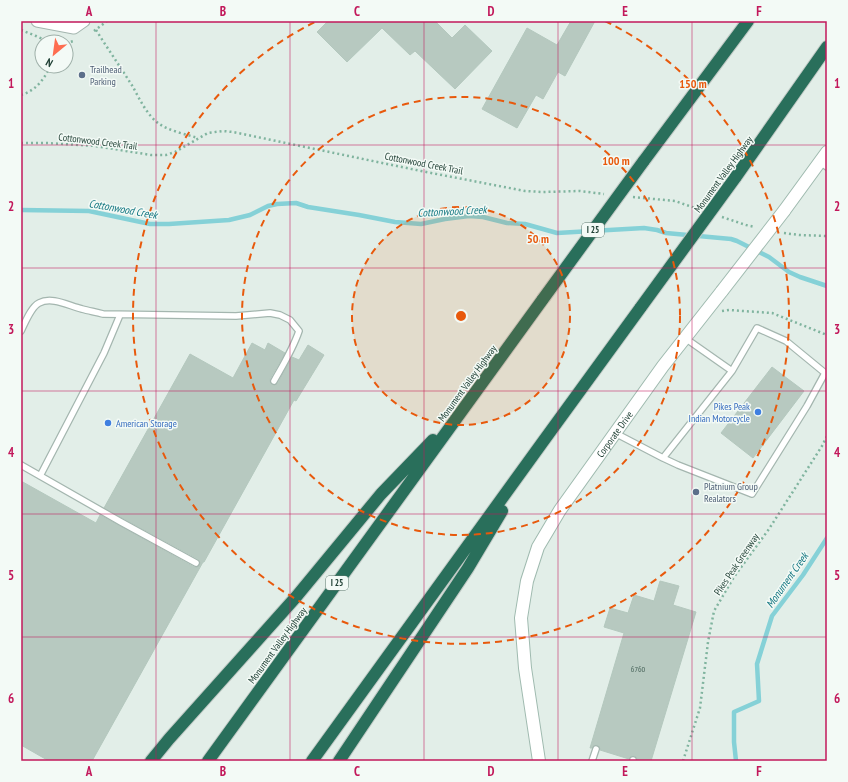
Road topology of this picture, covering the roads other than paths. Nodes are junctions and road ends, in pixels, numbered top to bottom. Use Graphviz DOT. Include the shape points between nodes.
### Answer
graph roads {
  1 [pos="37,21"];
  2 [pos="84,21"];
  3 [pos="748,21"];
  4 [pos="827,48"];
  5 [pos="825,160"];
  6 [pos="120,315"];
  7 [pos="21,331"];
  8 [pos="685,338"];
  9 [pos="732,371"];
  10 [pos="274,382"];
  11 [pos="465,405"];
  12 [pos="615,433"];
  13 [pos="542,443"];
  14 [pos="663,458"];
  15 [pos="21,465"];
  16 [pos="40,476"];
  17 [pos="196,563"];
  18 [pos="596,749"];
  19 [pos="151,761"];
  20 [pos="208,761"];
  21 [pos="312,761"];
  22 [pos="339,761"];
  23 [pos="539,761"];
  24 [pos="592,761"];
  1 -- 2 [label="street" via="74,28"];
  3 -- 11 [label="highway, Monument Valley Highway / I 25, bridge"];
  4 -- 13 [label="highway, Monument Valley Highway, bridge"];
  5 -- 8 [label="street, Corporate Drive, bridge"];
  6 -- 7 [label="lane" via="103,314 47,300 38,303"];
  6 -- 10 [label="lane" via="280,315 290,320 299,331"];
  6 -- 16 [label="lane" via="104,353"];
  8 -- 9 [label="lane"];
  8 -- 12 [label="street, Corporate Drive"];
  9 -- 14 [label="lane"];
  9 -- 14 [label="lane" via="757,328 786,341 825,374 752,494"];
  11 -- 19 [label="highway" via="381,494 296,598"];
  11 -- 20 [label="highway, Monument Valley Highway / I 25"];
  12 -- 14 [label="lane"];
  12 -- 23 [label="street, Corporate Drive" via="560,510 538,547 527,581 521,618 525,668"];
  13 -- 21 [label="highway, Monument Valley Highway"];
  13 -- 22 [label="highway" via="468,568"];
  15 -- 16 [label="lane"];
  16 -- 17 [label="lane"];
  18 -- 24 [label="lane"];
}
